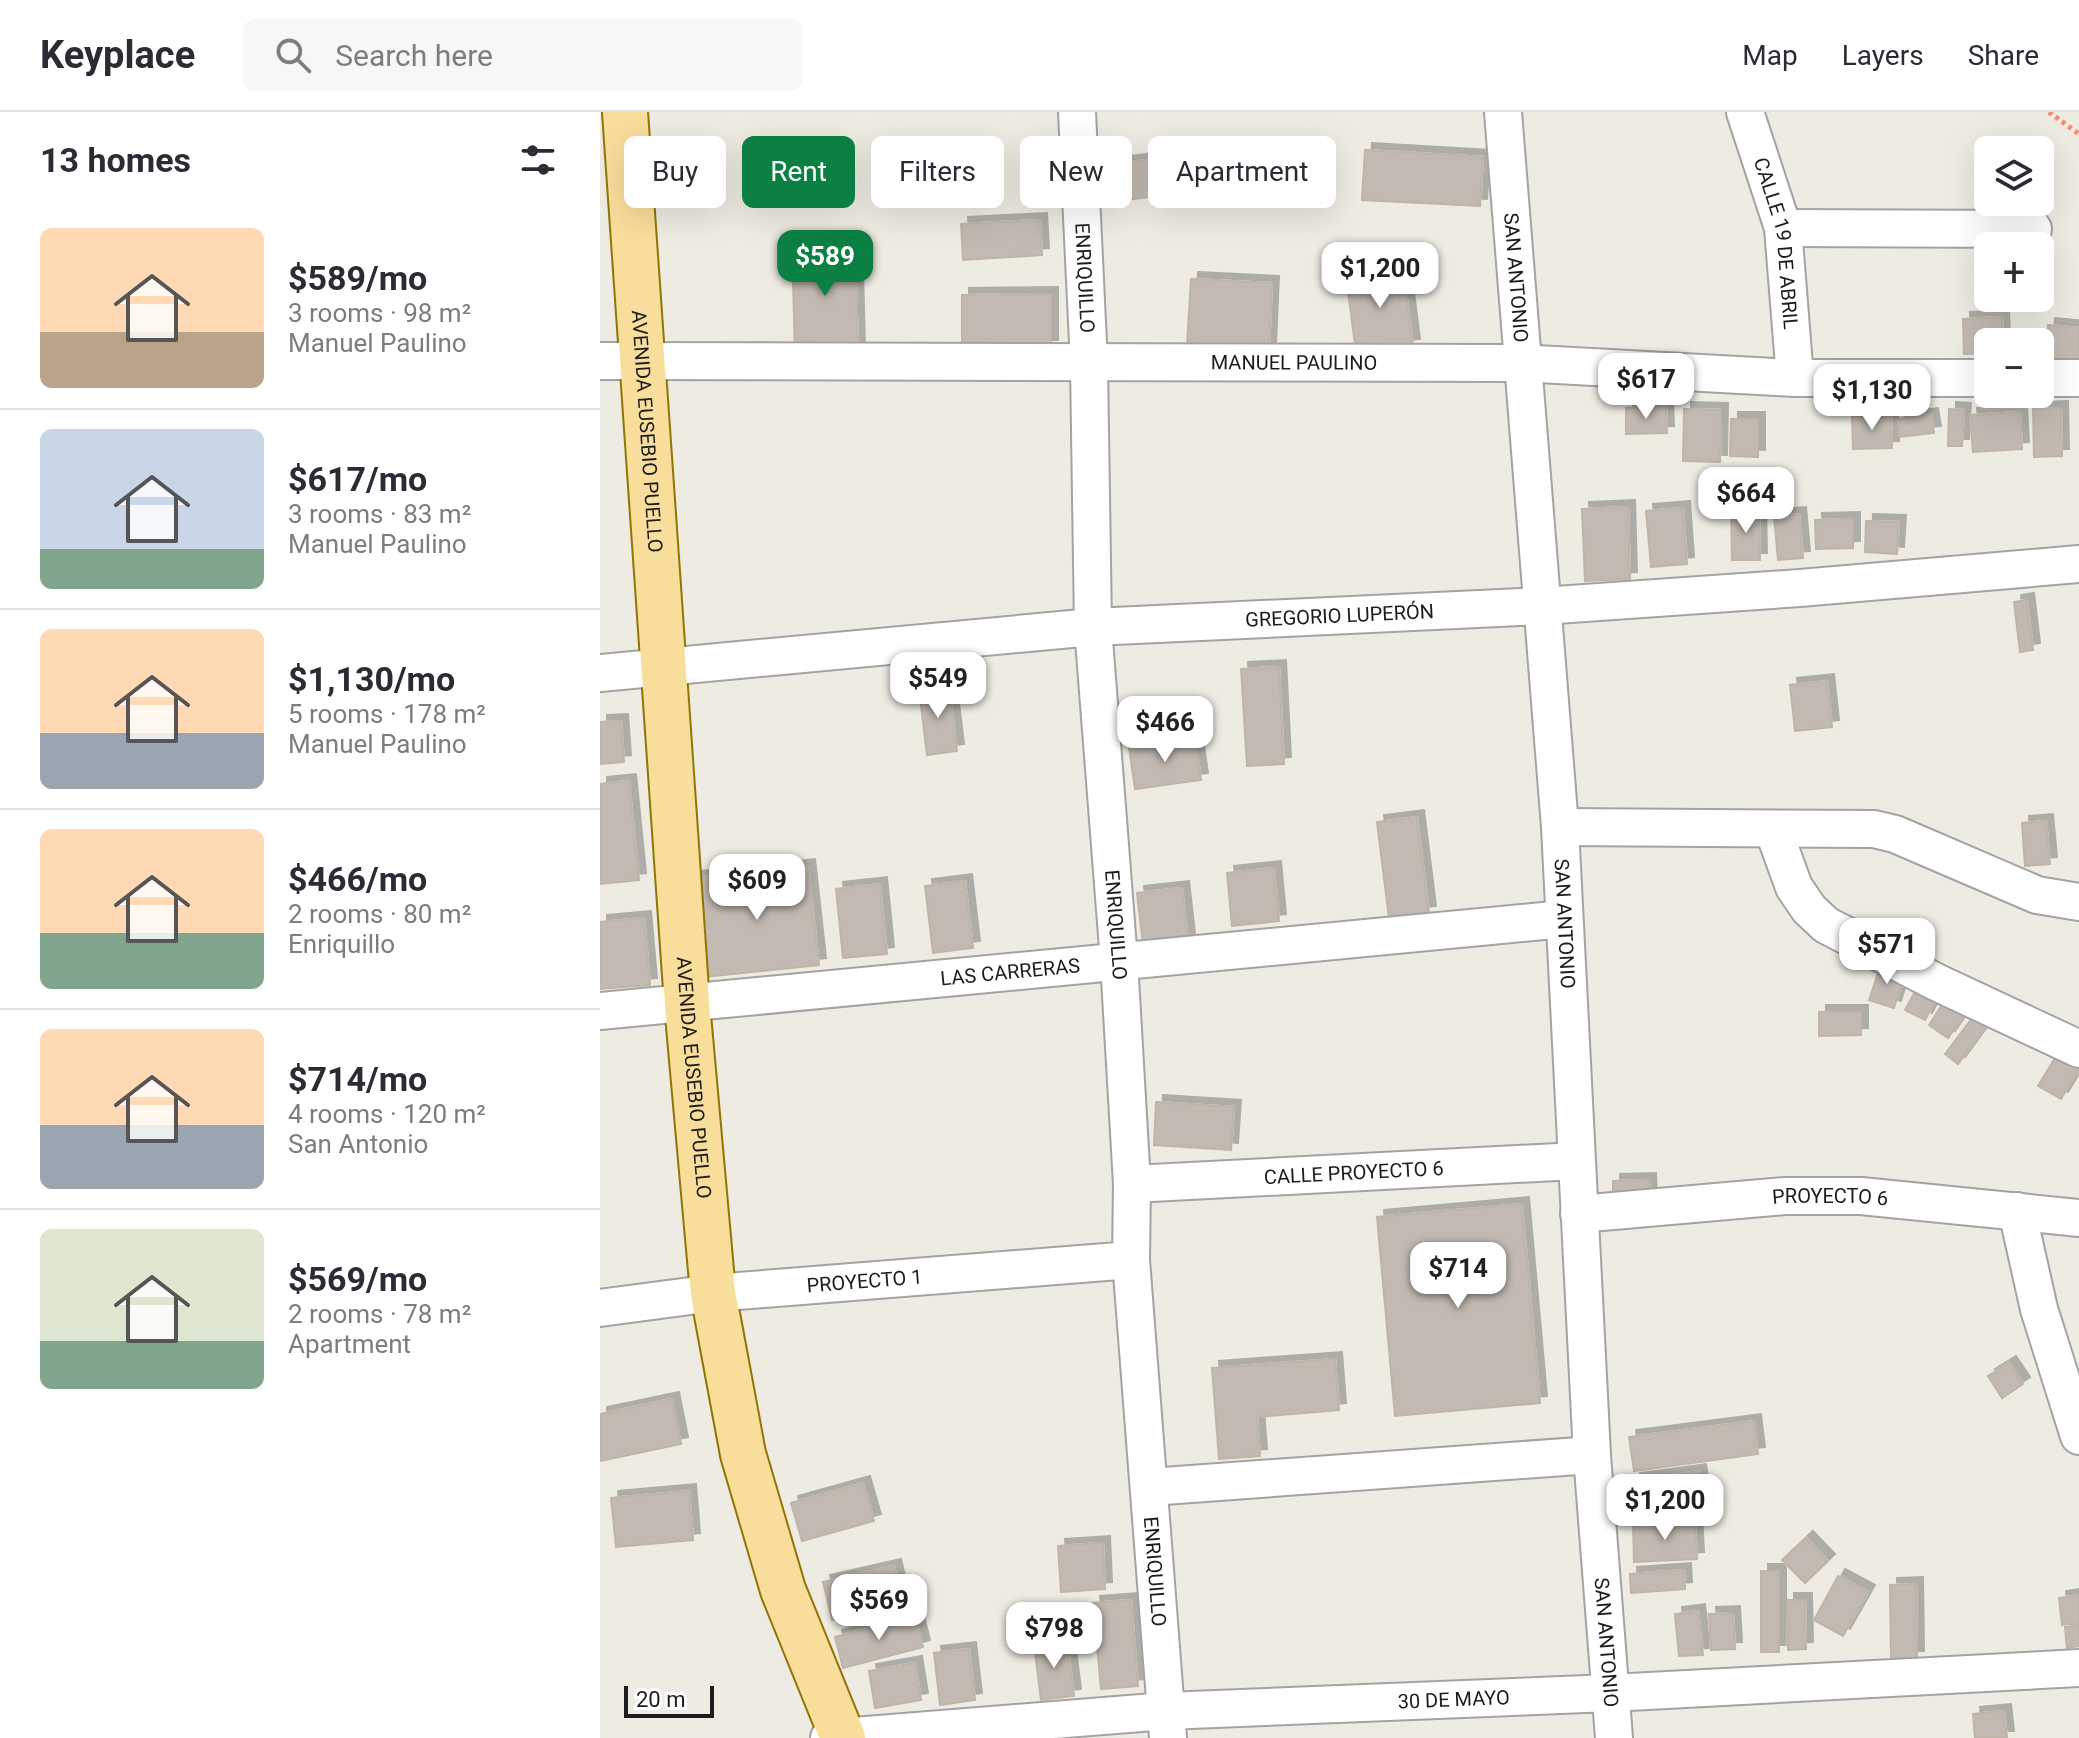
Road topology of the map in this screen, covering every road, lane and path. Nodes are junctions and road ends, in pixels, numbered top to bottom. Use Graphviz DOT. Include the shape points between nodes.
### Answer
graph roads {
  1 [pos="625,112"];
  2 [pos="1077,112"];
  3 [pos="1503,112"];
  4 [pos="1745,112"];
  5 [pos="2049,112"];
  6 [pos="2079,134"];
  7 [pos="1783,228"];
  8 [pos="2033,229"];
  9 [pos="620,360"];
  10 [pos="1521,363"];
  11 [pos="1089,364"];
  12 [pos="1795,378"];
  13 [pos="1974,378"];
  14 [pos="2054,378"];
  15 [pos="2079,378"];
  16 [pos="2079,564"];
  17 [pos="1542,606"];
  18 [pos="1093,627"];
  19 [pos="665,668"];
  20 [pos="600,673"];
  21 [pos="1560,827"];
  22 [pos="1773,829"];
  23 [pos="2079,902"];
  24 [pos="1564,919"];
  25 [pos="1119,961"];
  26 [pos="687,1004"];
  27 [pos="600,1011"];
  28 [pos="2079,1049"];
  29 [pos="1576,1161"];
  30 [pos="1132,1184"];
  31 [pos="2017,1211"];
  32 [pos="1579,1214"];
  33 [pos="2079,1218"];
  34 [pos="1131,1260"];
  35 [pos="713,1293"];
  36 [pos="600,1308"];
  37 [pos="2079,1436"];
  38 [pos="1592,1455"];
  39 [pos="1150,1487"];
  40 [pos="2079,1668"];
  41 [pos="1611,1693"];
  42 [pos="1167,1725"];
  43 [pos="829,1738"];
  44 [pos="842,1738"];
  45 [pos="1614,1738"];
  1 -- 9 [label="main road, AVENIDA EUSEBIO PUELLO"];
  2 -- 11 [label="street, ENRIQUILLO"];
  3 -- 10 [label="street, SAN ANTONIO"];
  4 -- 7 [label="street, CALLE 19 DE ABRIL"];
  5 -- 6 [label="path"];
  7 -- 8 [label="street"];
  7 -- 12 [label="street, CALLE 19 DE ABRIL"];
  9 -- 11 [label="street, MANUEL PAULINO"];
  9 -- 19 [label="main road, AVENIDA EUSEBIO PUELLO"];
  10 -- 11 [label="street, MANUEL PAULINO"];
  10 -- 12 [label="street, MANUEL PAULINO"];
  10 -- 17 [label="street, SAN ANTONIO"];
  11 -- 18 [label="street, ENRIQUILLO"];
  12 -- 13 [label="street, MANUEL PAULINO"];
  14 -- 15 [label="street"];
  16 -- 17 [label="street, GREGORIO LUPERÓN"];
  17 -- 18 [label="street, GREGORIO LUPERÓN"];
  17 -- 21 [label="street, SAN ANTONIO"];
  18 -- 19 [label="street, GREGORIO LUPERÓN"];
  18 -- 25 [label="street, ENRIQUILLO"];
  19 -- 20 [label="street, GREGORIO LUPERÓN"];
  19 -- 26 [label="main road, AVENIDA EUSEBIO PUELLO"];
  21 -- 22 [label="street"];
  21 -- 24 [label="street, SAN ANTONIO"];
  22 -- 23 [label="street" via="1859,828 1895,834 2037,895"];
  22 -- 28 [label="street" via="1794,887 1826,925"];
  24 -- 25 [label="street, LAS CARRERAS"];
  24 -- 29 [label="street, SAN ANTONIO"];
  25 -- 26 [label="street, LAS CARRERAS"];
  25 -- 30 [label="street, ENRIQUILLO"];
  26 -- 27 [label="street, LAS CARRERAS"];
  26 -- 35 [label="main road, AVENIDA EUSEBIO PUELLO"];
  29 -- 30 [label="street, CALLE PROYECTO 6"];
  29 -- 32 [label="street, SAN ANTONIO"];
  30 -- 34 [label="street, ENRIQUILLO"];
  31 -- 32 [label="street, PROYECTO 6" via="1861,1196 1785,1196"];
  31 -- 33 [label="street, PROYECTO 6"];
  31 -- 37 [label="street" via="2039,1309"];
  32 -- 38 [label="street, SAN ANTONIO"];
  34 -- 35 [label="street, PROYECTO 1"];
  34 -- 39 [label="street, ENRIQUILLO"];
  35 -- 36 [label="street, PROYECTO 1"];
  35 -- 44 [label="main road, AVENIDA EUSEBIO PUELLO" via="743,1454 783,1590"];
  38 -- 39 [label="street"];
  38 -- 41 [label="street, SAN ANTONIO"];
  39 -- 42 [label="street, ENRIQUILLO"];
  40 -- 41 [label="street, 30 DE MAYO"];
  41 -- 42 [label="street, 30 DE MAYO"];
  41 -- 45 [label="street, SAN ANTONIO"];
  42 -- 44 [label="street, 30 DE MAYO"];
  43 -- 44 [label="street, 30 DE MAYO"];
}
